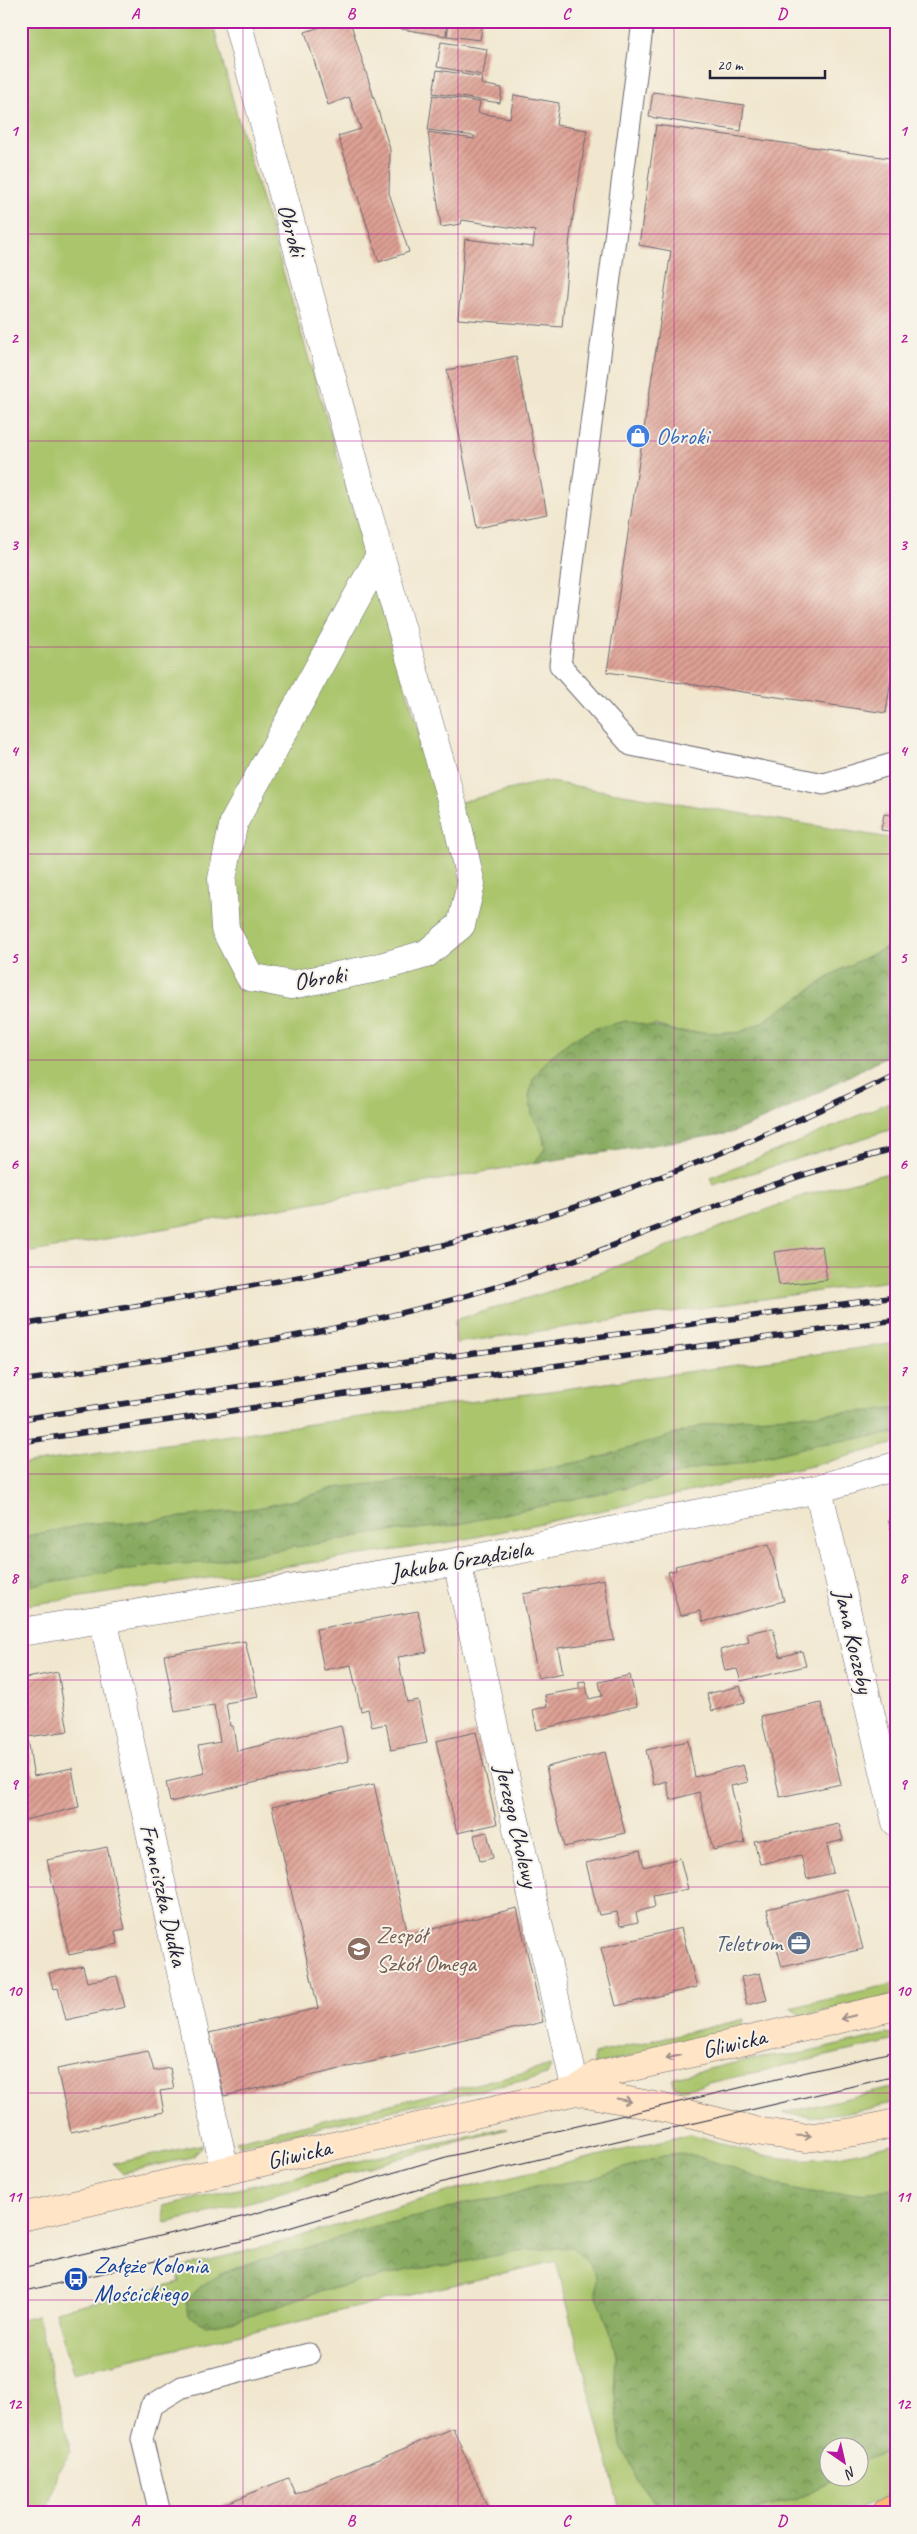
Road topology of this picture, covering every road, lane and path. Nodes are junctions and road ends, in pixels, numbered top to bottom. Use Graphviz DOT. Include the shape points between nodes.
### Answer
graph roads {
  1 [pos="237,21"];
  2 [pos="643,21"];
  3 [pos="380,555"];
  4 [pos="896,762"];
  5 [pos="896,1466"];
  6 [pos="818,1489"];
  7 [pos="458,1562"];
  8 [pos="103,1620"];
  9 [pos="21,1632"];
  10 [pos="896,1822"];
  11 [pos="896,2006"];
  12 [pos="576,2090"];
  13 [pos="896,2123"];
  14 [pos="225,2171"];
  15 [pos="21,2217"];
  16 [pos="309,2354"];
  17 [pos="896,2508"];
  18 [pos="160,2513"];
  19 [pos="886,2513"];
  1 -- 3 [label="street, Obroki"];
  2 -- 4 [label="lane" via="560,665 631,745 824,784"];
  3 -- 3 [label="street, Obroki" via="456,813 471,884 461,925 426,954 377,968 291,985 250,977 225,929 222,878 234,822"];
  5 -- 6 [label="street, Jakuba Grządziela"];
  6 -- 7 [label="street, Jakuba Grządziela"];
  6 -- 10 [label="street, Jana Koczeby"];
  7 -- 8 [label="street, Jakuba Grządziela"];
  7 -- 12 [label="street, Jerzego Cholewy"];
  8 -- 9 [label="street, Jakuba Grządziela"];
  8 -- 14 [label="street, Franciszka Dudka"];
  11 -- 12 [label="street, Gliwicka, one-way" via="596,2075"];
  12 -- 13 [label="street, Gliwicka, one-way" via="756,2131 805,2138"];
  12 -- 14 [label="street, Gliwicka"];
  14 -- 15 [label="street, Gliwicka"];
  16 -- 18 [label="lane" via="182,2386 151,2406 142,2439"];
  17 -- 19 [label="main road"];
}
